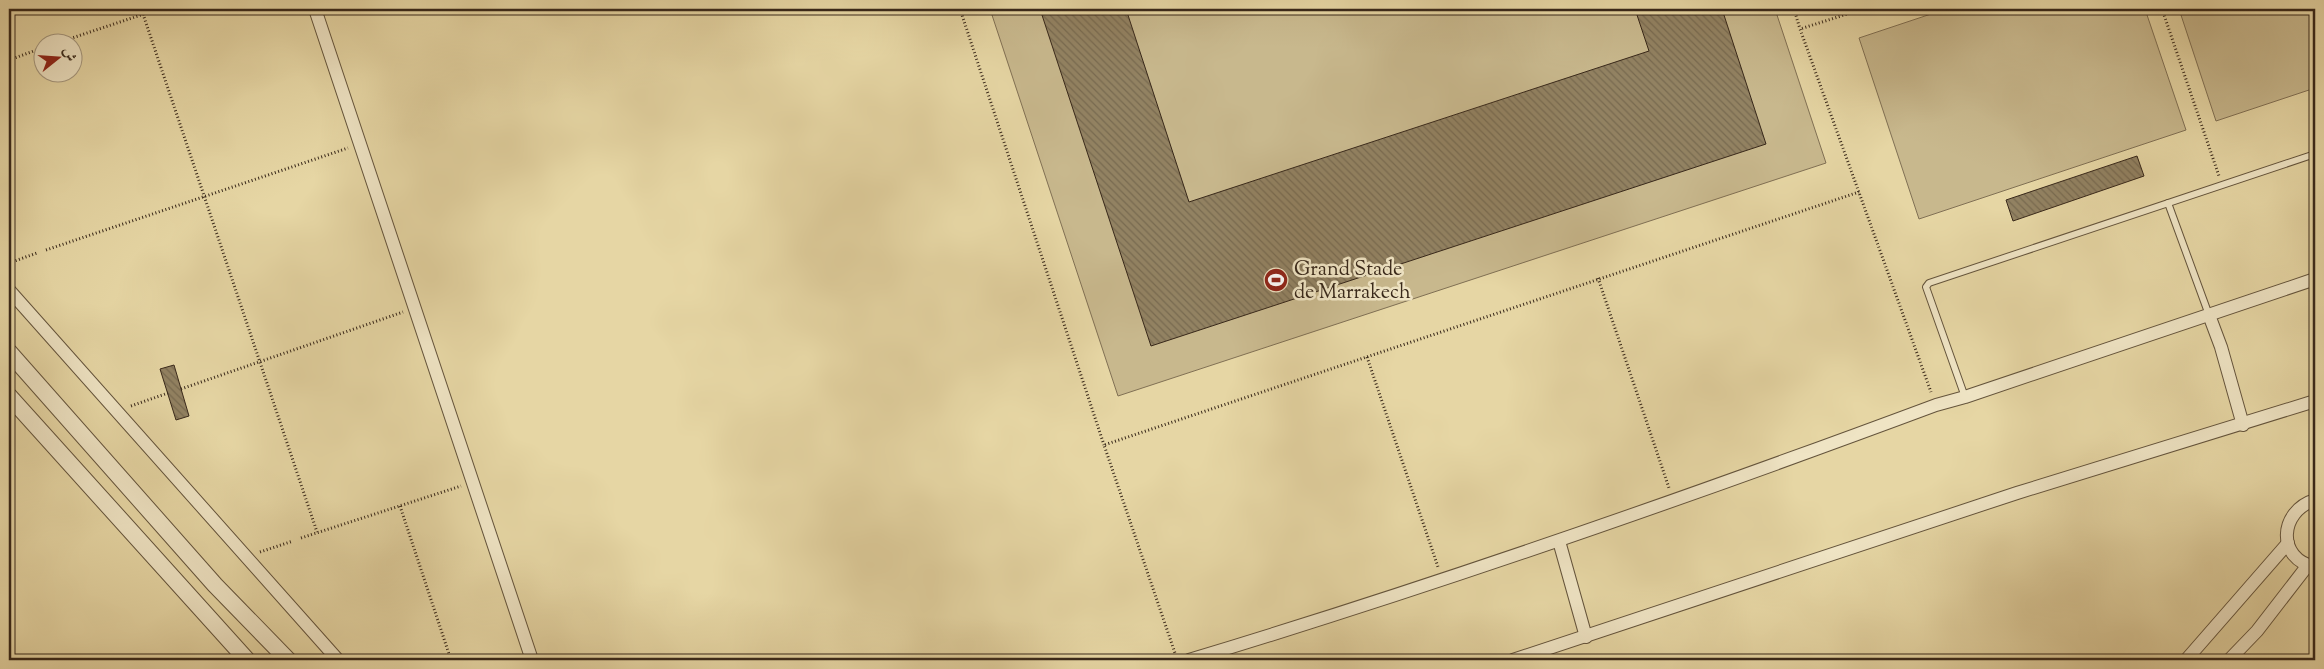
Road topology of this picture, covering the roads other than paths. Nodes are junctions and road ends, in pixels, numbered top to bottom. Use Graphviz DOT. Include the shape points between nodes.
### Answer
graph roads {
  1 [pos="316,9"];
  2 [pos="2315,154"];
  3 [pos="2168,203"];
  4 [pos="2315,279"];
  5 [pos="9,290"];
  6 [pos="2208,315"];
  7 [pos="9,352"];
  8 [pos="9,396"];
  9 [pos="1965,397"];
  10 [pos="2315,401"];
  11 [pos="2243,424"];
  12 [pos="2315,500"];
  13 [pos="1559,541"];
  14 [pos="2288,543"];
  15 [pos="2312,566"];
  16 [pos="1586,638"];
  17 [pos="242,658"];
  18 [pos="288,660"];
  19 [pos="338,660"];
  20 [pos="532,660"];
  21 [pos="1189,660"];
  22 [pos="1513,660"];
  23 [pos="2186,660"];
  24 [pos="2229,660"];
  1 -- 20 [label="street"];
  2 -- 3 [label="lane"];
  3 -- 6 [label="lane"];
  3 -- 9 [label="lane" via="1929,283 1926,287"];
  4 -- 6 [label="street"];
  5 -- 19 [label="street"];
  6 -- 9 [label="street"];
  6 -- 11 [label="street" via="2221,347"];
  7 -- 18 [label="street" via="215,585"];
  8 -- 17 [label="street"];
  9 -- 13 [label="street"];
  10 -- 11 [label="street"];
  11 -- 16 [label="street" via="2017,493"];
  12 -- 14 [label="street" via="2295,511 2288,526"];
  13 -- 16 [label="street"];
  13 -- 21 [label="street" via="1324,620"];
  14 -- 15 [label="street" via="2299,560"];
  14 -- 23 [label="street"];
  15 -- 24 [label="street"];
  16 -- 22 [label="street"];
}
